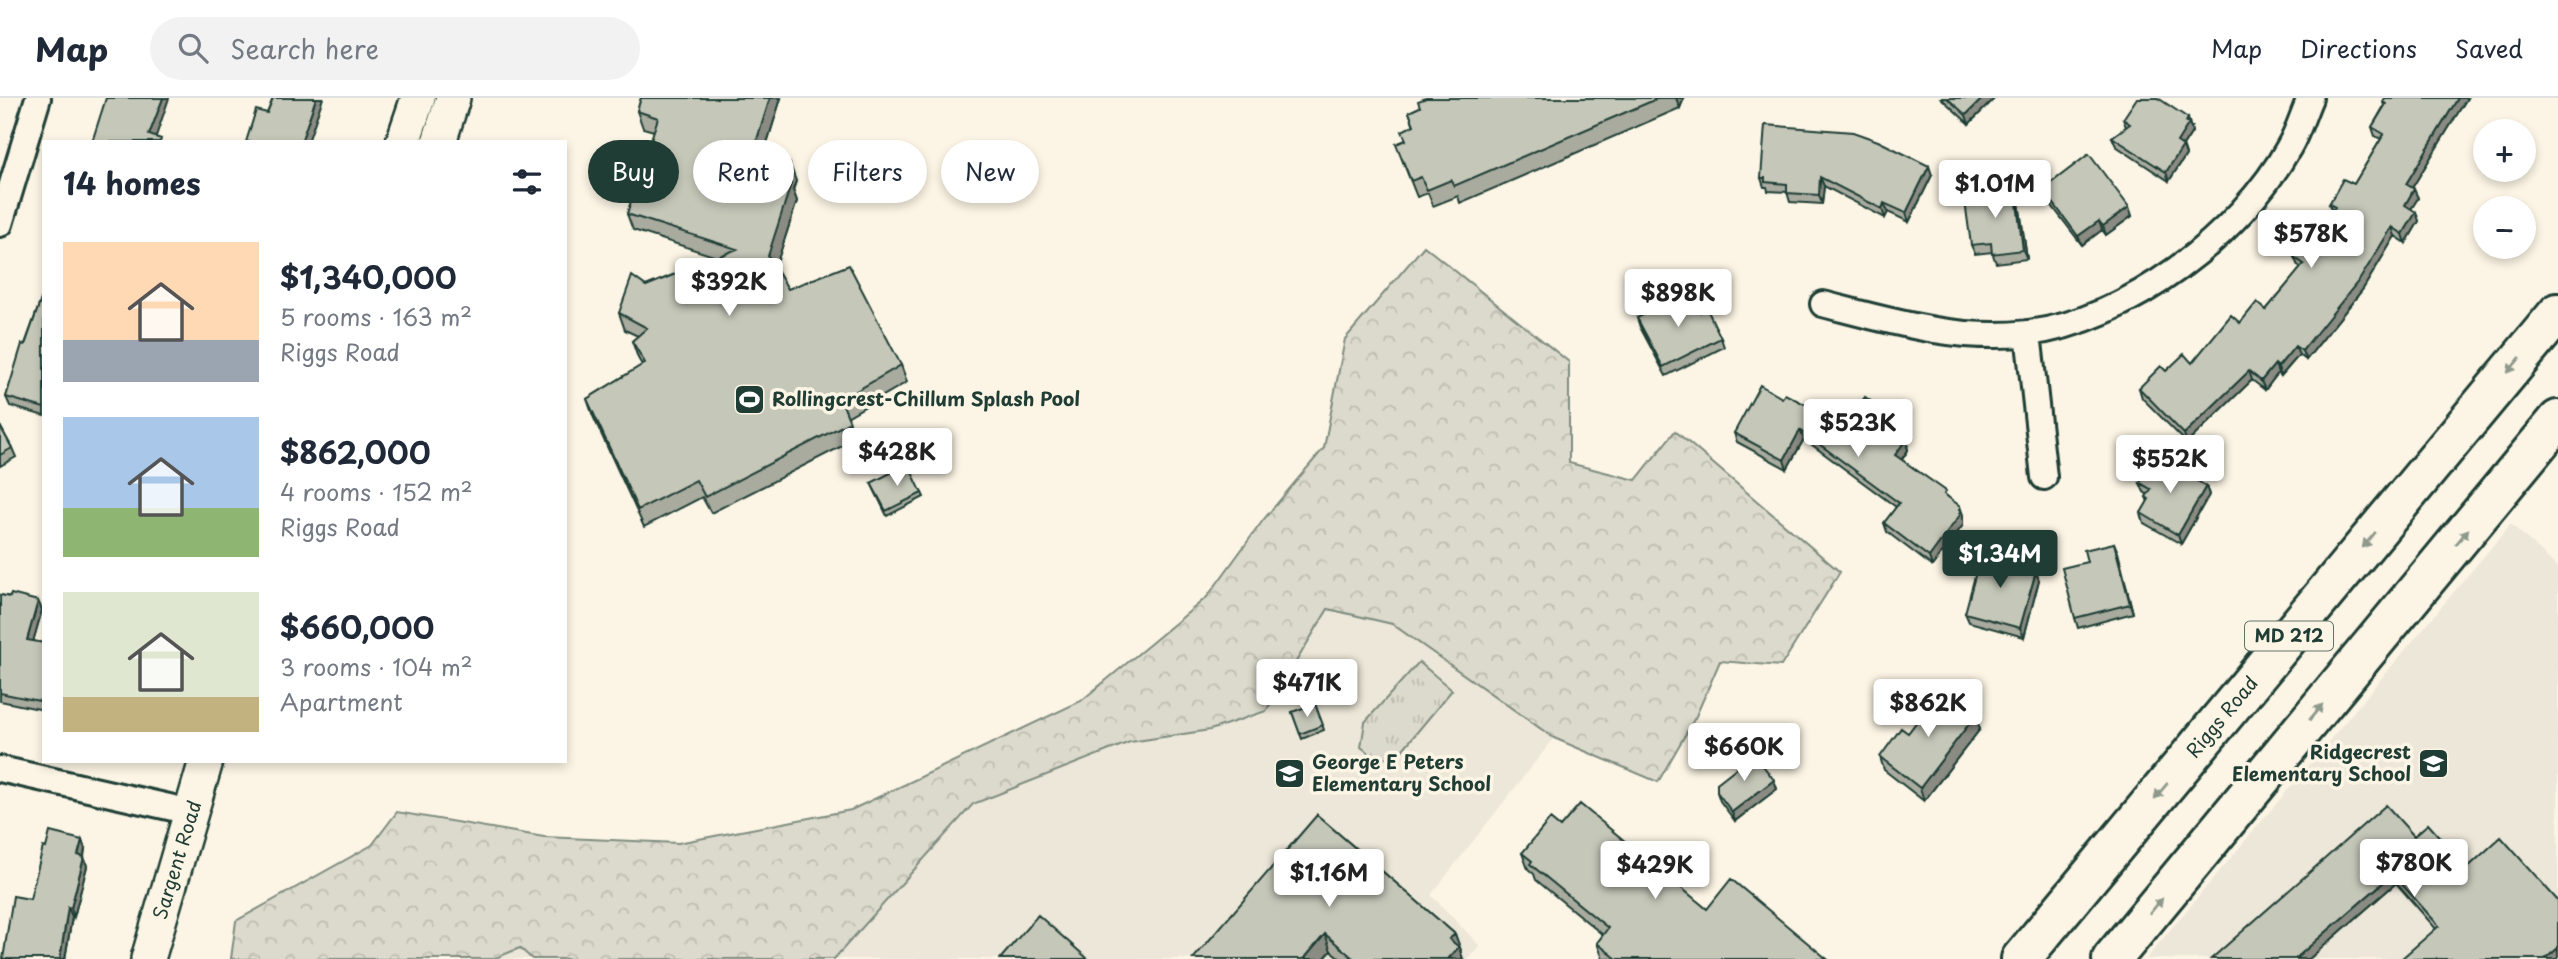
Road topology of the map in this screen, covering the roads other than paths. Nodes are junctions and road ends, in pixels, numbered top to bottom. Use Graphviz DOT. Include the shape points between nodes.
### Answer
graph roads {
  1 [pos="38,98"];
  2 [pos="418,98"];
  3 [pos="453,98"];
  4 [pos="2310,98"];
  5 [pos="404,140"];
  6 [pos="440,140"];
  7 [pos="0,223"];
  8 [pos="1824,304"];
  9 [pos="2558,313"];
  10 [pos="2028,333"];
  11 [pos="2558,421"];
  12 [pos="2044,477"];
  13 [pos="205,763"];
  14 [pos="0,769"];
  15 [pos="191,813"];
  16 [pos="148,959"];
  17 [pos="2021,959"];
  18 [pos="2112,959"];
  1 -- 7 [label="street"];
  2 -- 5 [label="main road"];
  3 -- 6 [label="main road"];
  4 -- 10 [label="street" via="2290,146 2270,177 2194,257 2136,296 2068,325"];
  8 -- 10 [label="street" via="1941,331"];
  9 -- 17 [label="main road, Riggs Road / MD 212, one-way"];
  10 -- 12 [label="street"];
  18 -- 11 [label="main road, MD 212, one-way"];
  13 -- 15 [label="main road, Sargent Road"];
  14 -- 15 [label="street"];
  15 -- 16 [label="main road, Sargent Road"];
}
